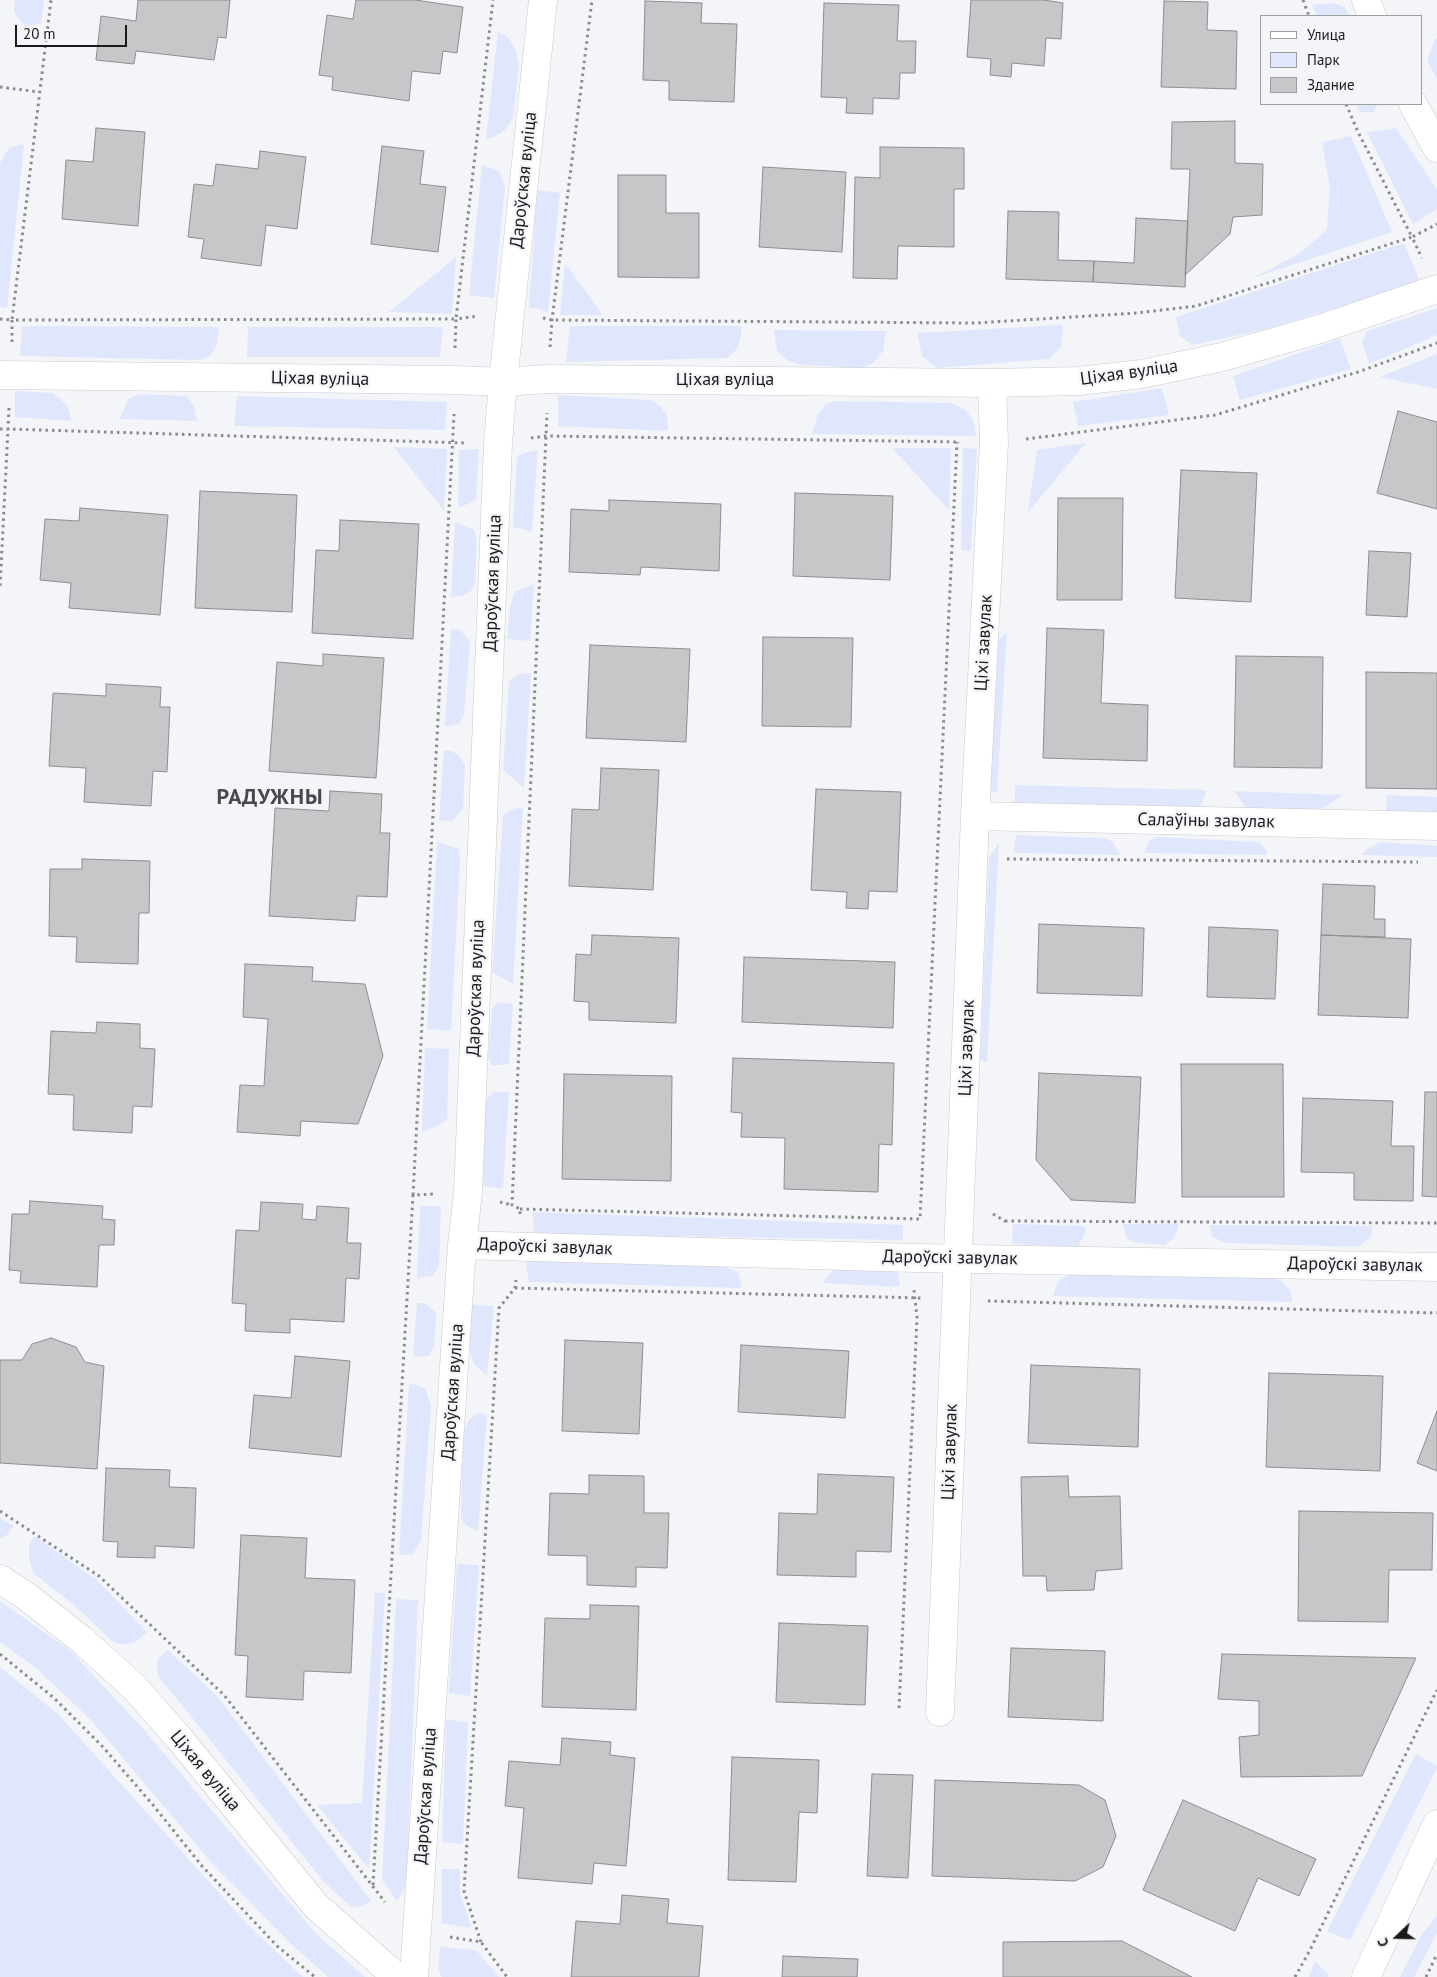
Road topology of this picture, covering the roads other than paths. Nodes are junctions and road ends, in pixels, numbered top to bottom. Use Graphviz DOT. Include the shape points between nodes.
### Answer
graph roads {
  1 [pos="543,0"];
  2 [pos="1366,0"];
  3 [pos="1372,15"];
  4 [pos="1414,105"];
  5 [pos="1437,148"];
  6 [pos="1437,289"];
  7 [pos="5,375"];
  8 [pos="503,382"];
  9 [pos="992,384"];
  10 [pos="975,816"];
  11 [pos="1437,826"];
  12 [pos="462,1244"];
  13 [pos="957,1258"];
  14 [pos="1437,1267"];
  15 [pos="0,1579"];
  16 [pos="940,1712"];
  17 [pos="1437,1824"];
  18 [pos="397,1977"];
  19 [pos="414,1977"];
  20 [pos="1366,1977"];
  1 -- 8 [label="street, Дароўская вуліца"];
  2 -- 3 [label="street"];
  4 -- 5 [label="street"];
  6 -- 9 [label="street, Ціхая вуліца" via="1320,329 1222,357 1133,375"];
  7 -- 8 [label="street, Ціхая вуліца"];
  8 -- 9 [label="street, Ціхая вуліца" via="548,379"];
  8 -- 12 [label="street, Дароўская вуліца" via="468,1193"];
  9 -- 10 [label="street, Ціхі завулак" via="994,443"];
  10 -- 11 [label="street, Салаўіны завулак"];
  10 -- 13 [label="street, Ціхі завулак"];
  12 -- 13 [label="street, Дароўскі завулак"];
  12 -- 19 [label="street, Дароўская вуліца"];
  13 -- 14 [label="street, Дароўскі завулак"];
  13 -- 16 [label="street, Ціхі завулак"];
  15 -- 18 [label="street, Ціхая вуліца" via="82,1640 134,1687 316,1906"];
  17 -- 20 [label="street"];
}
